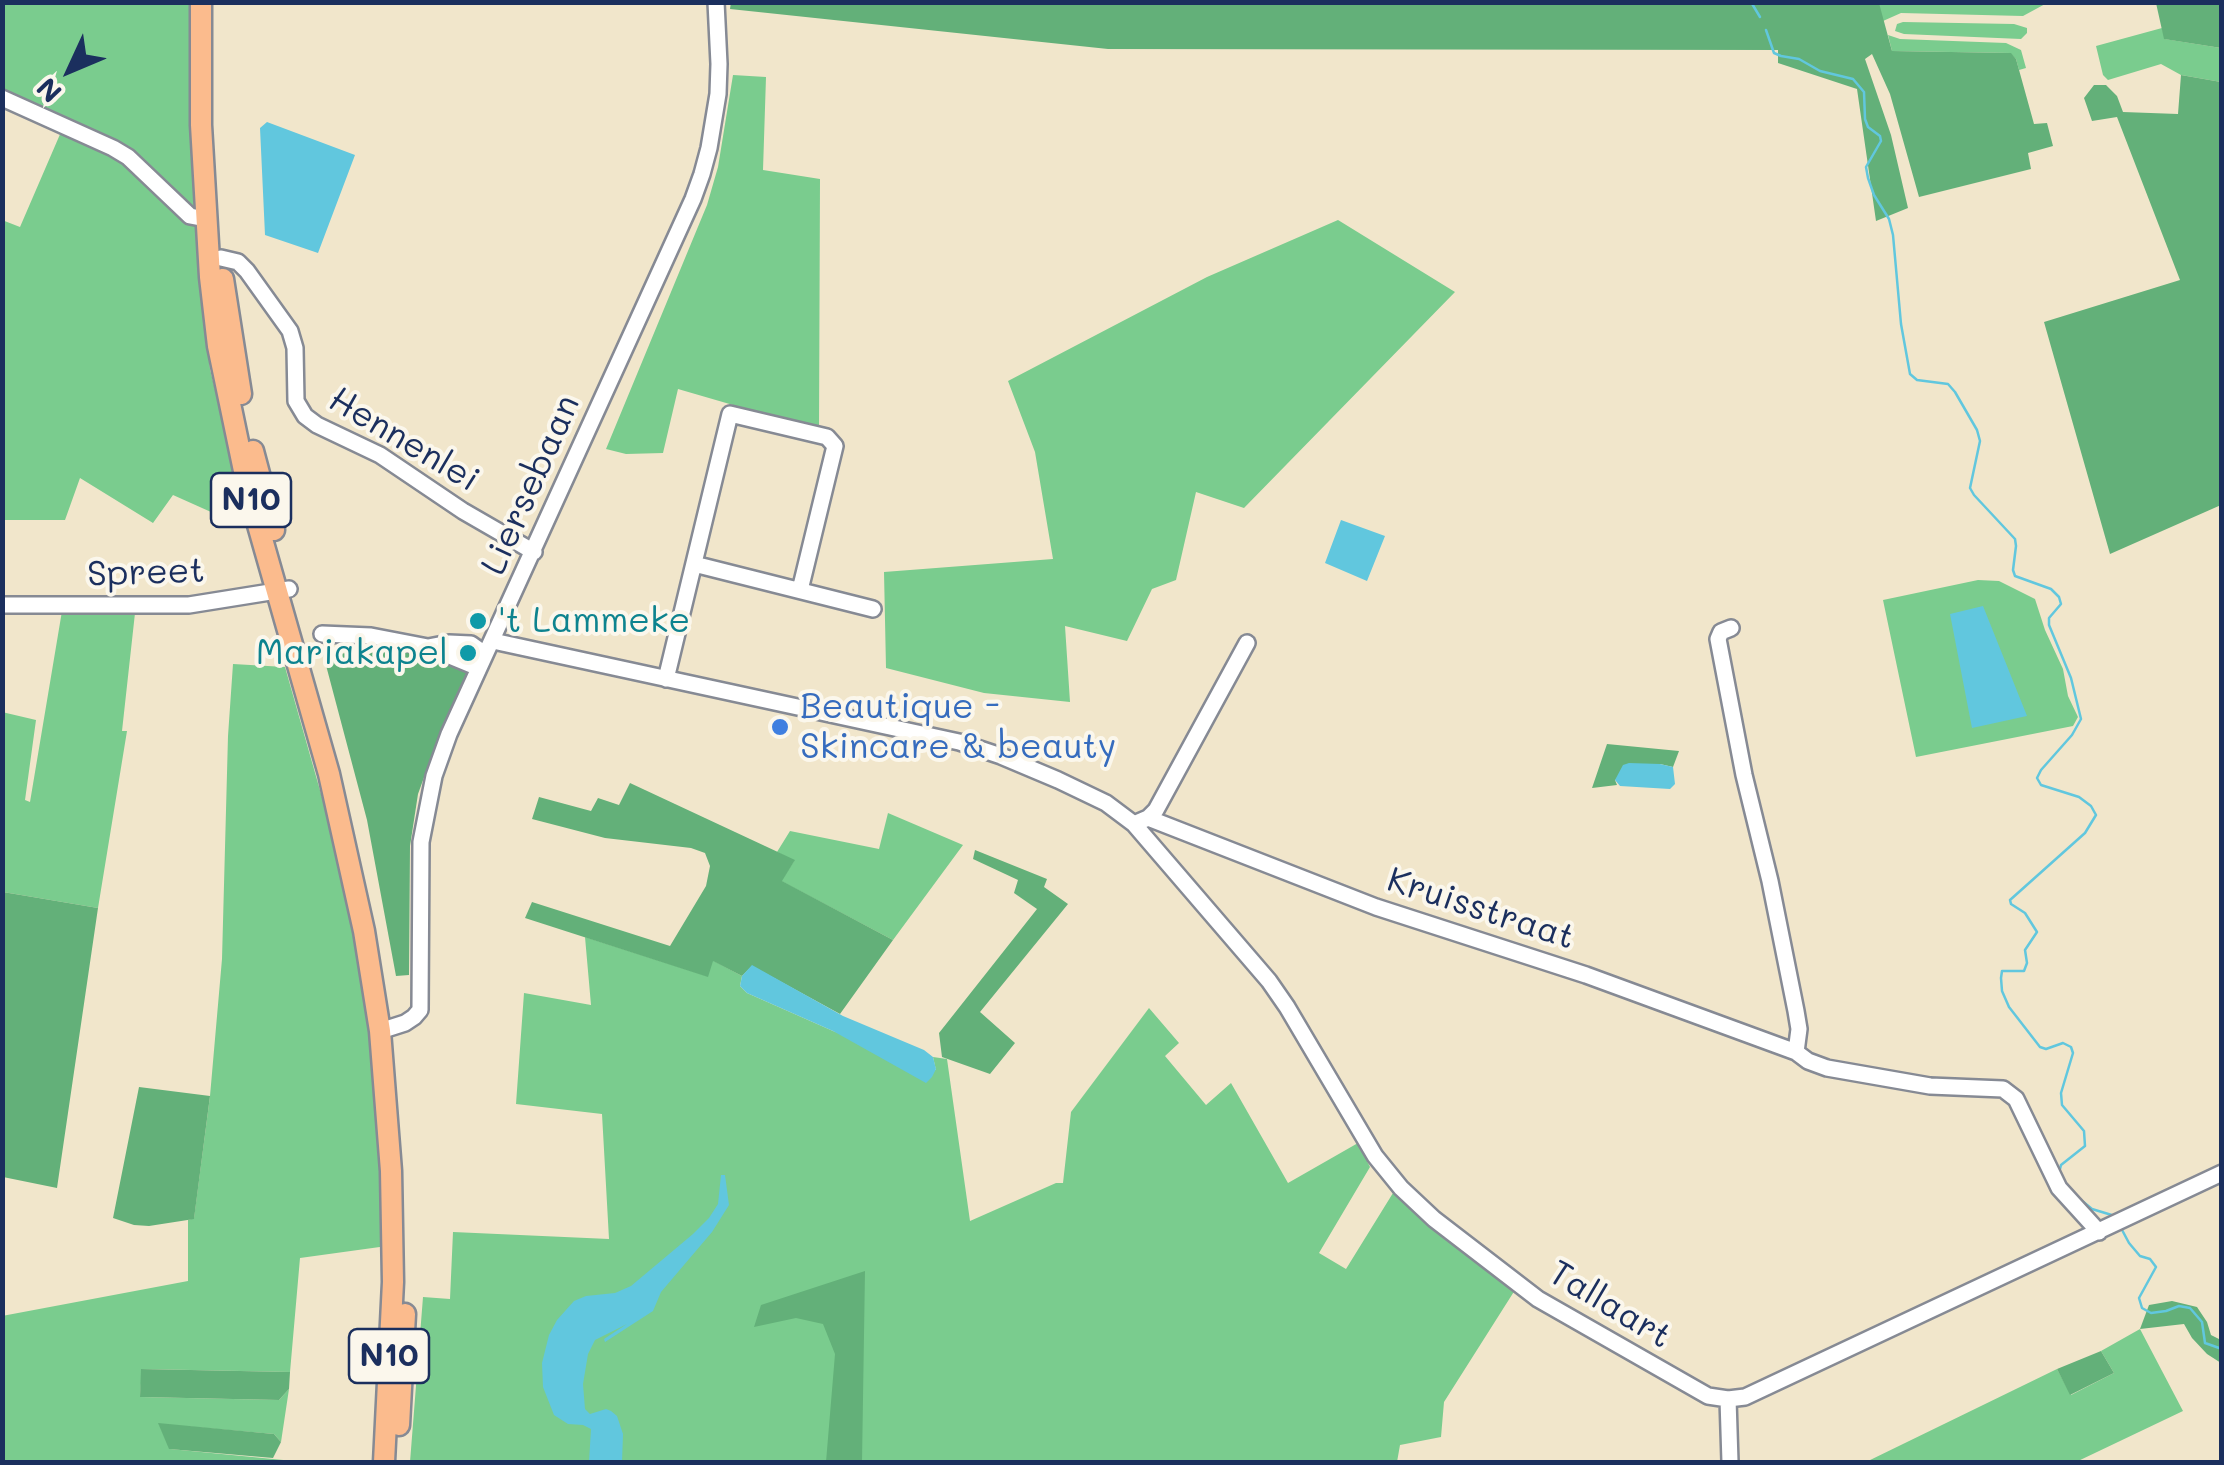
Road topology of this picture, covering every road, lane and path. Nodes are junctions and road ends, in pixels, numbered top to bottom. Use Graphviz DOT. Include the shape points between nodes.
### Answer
graph roads {
  1 [pos="201,2"];
  2 [pos="215,2"];
  3 [pos="716,2"];
  4 [pos="2,98"];
  5 [pos="206,219"];
  6 [pos="221,258"];
  7 [pos="534,552"];
  8 [pos="694,564"];
  9 [pos="800,590"];
  10 [pos="284,591"];
  11 [pos="2,606"];
  12 [pos="874,609"];
  13 [pos="1730,628"];
  14 [pos="322,634"];
  15 [pos="1246,642"];
  16 [pos="486,654"];
  17 [pos="666,679"];
  18 [pos="1141,821"];
  19 [pos="386,1029"];
  20 [pos="1796,1052"];
  21 [pos="394,1124"];
  22 [pos="2222,1173"];
  23 [pos="2099,1232"];
  24 [pos="1728,1399"];
  25 [pos="384,1462"];
  26 [pos="396,1462"];
  27 [pos="1730,1462"];
  1 -- 5 [label="main road, N10"];
  2 -- 6 [label="main road, N10"];
  3 -- 7 [label="street, Liersebaan" via="718,94 702,174"];
  4 -- 5 [label="street" via="113,148 190,216"];
  5 -- 10 [label="main road, N10" via="218,346 248,490"];
  6 -- 7 [label="street, Hennenlei" via="247,271 290,331 296,401 309,420 380,455"];
  6 -- 10 [label="main road, N10" via="250,440"];
  7 -- 16 [label="street, Liersebaan"];
  8 -- 9 [label="street"];
  8 -- 9 [label="street" via="730,414 828,437 835,446"];
  8 -- 17 [label="street"];
  9 -- 12 [label="street"];
  10 -- 11 [label="street, Spreet" via="188,605"];
  10 -- 19 [label="main road, N10"];
  13 -- 20 [label="street" via="1718,639 1799,1029"];
  14 -- 16 [label="street"];
  15 -- 18 [label="street" via="1156,810"];
  16 -- 17 [label="street, Kruisstraat"];
  16 -- 19 [label="street, Liersebaan" via="449,734 424,814 420,1010"];
  17 -- 18 [label="street, Kruisstraat" via="959,742"];
  18 -- 20 [label="street, Kruisstraat"];
  18 -- 24 [label="street, Tallaart" via="1287,1007 1375,1156 1411,1198 1538,1299 1697,1391"];
  19 -- 21 [label="main road, N10"];
  20 -- 23 [label="street, Kruisstraat" via="1826,1068 2006,1091 2059,1188"];
  21 -- 25 [label="main road, N10"];
  21 -- 26 [label="main road, N10" via="405,1248"];
  22 -- 23 [label="street"];
  23 -- 24 [label="street" via="1745,1397"];
  24 -- 27 [label="street"];
}
